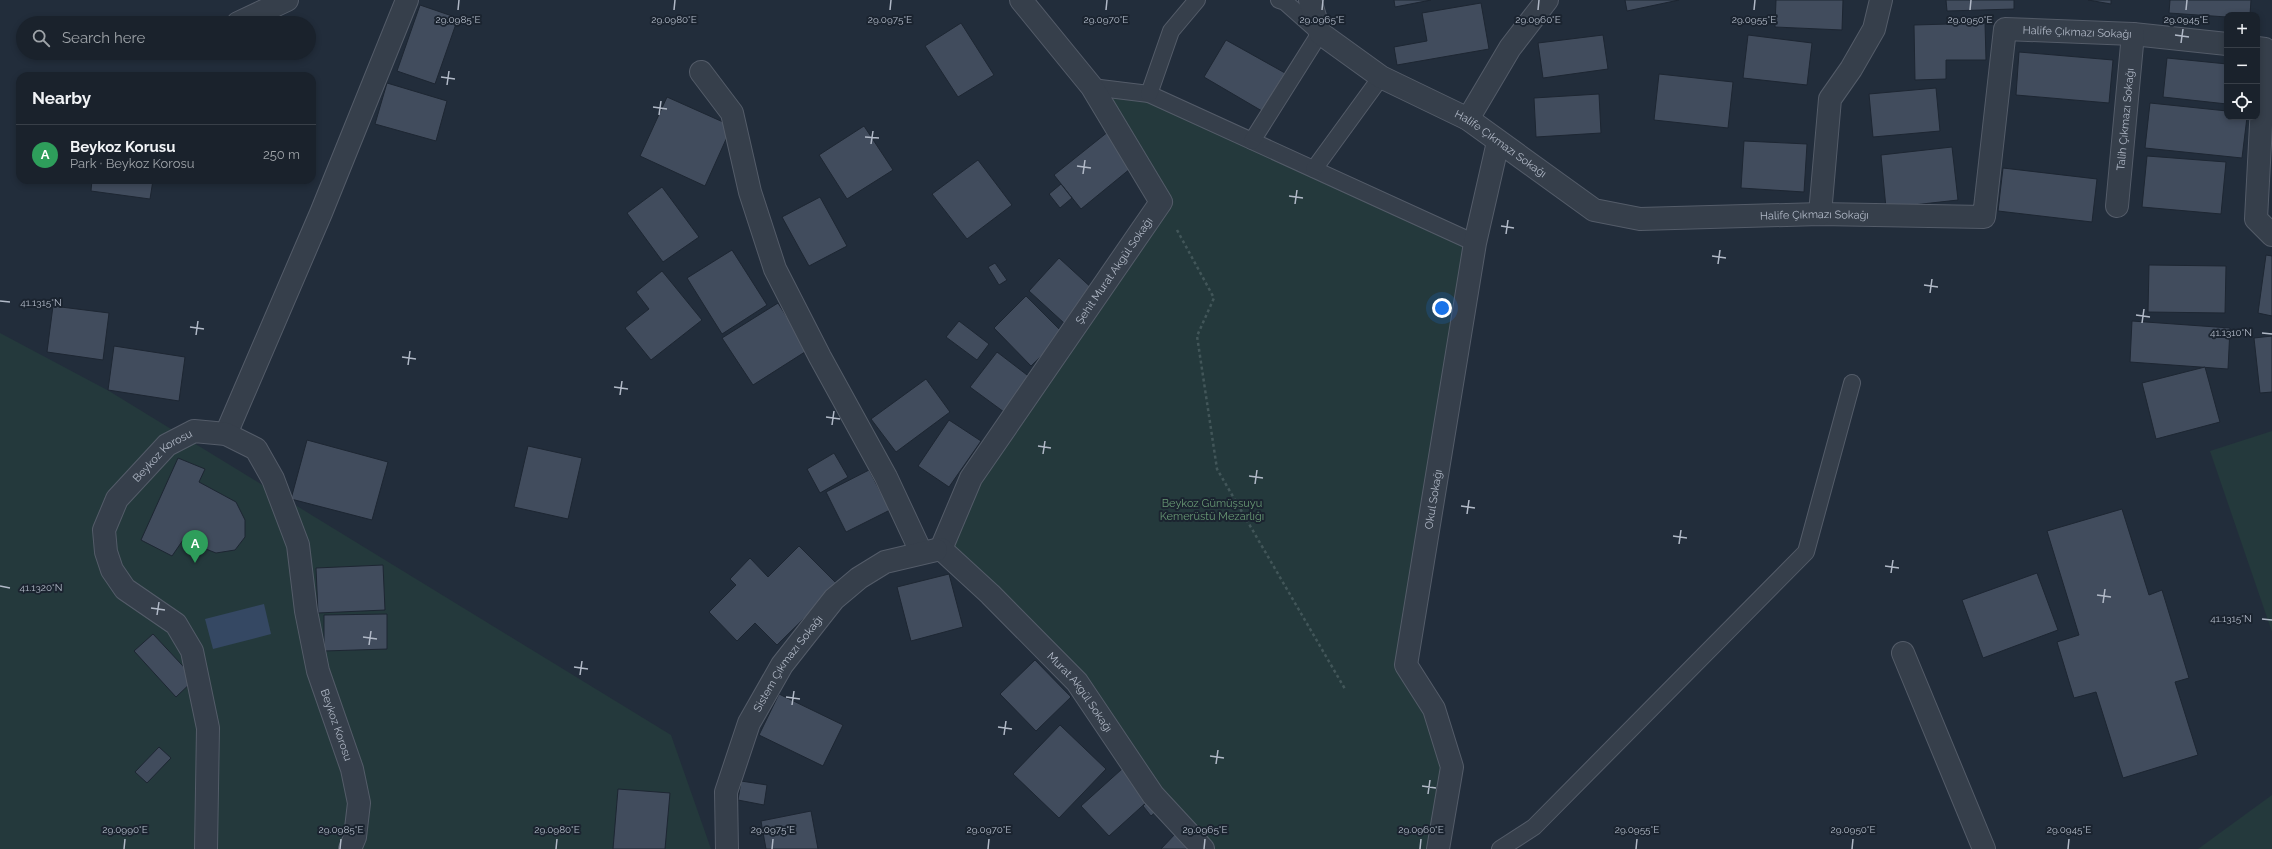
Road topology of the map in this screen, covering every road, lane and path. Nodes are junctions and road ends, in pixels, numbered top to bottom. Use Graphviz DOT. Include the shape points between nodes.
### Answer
graph roads {
  1 [pos="287,0"];
  2 [pos="406,0"];
  3 [pos="1021,0"];
  4 [pos="1197,0"];
  5 [pos="1279,0"];
  6 [pos="1310,0"];
  7 [pos="1547,0"];
  8 [pos="1881,0"];
  9 [pos="253,16"];
  10 [pos="1320,33"];
  11 [pos="2133,34"];
  12 [pos="2224,44"];
  13 [pos="2260,48"];
  14 [pos="701,72"];
  15 [pos="1381,77"];
  16 [pos="1092,87"];
  17 [pos="1149,94"];
  18 [pos="1468,119"];
  19 [pos="1252,141"];
  20 [pos="1498,142"];
  21 [pos="1314,169"];
  22 [pos="1161,202"];
  23 [pos="2117,206"];
  24 [pos="1820,214"];
  25 [pos="2272,235"];
  26 [pos="1475,243"];
  27 [pos="1852,383"];
  28 [pos="226,434"];
  29 [pos="931,551"];
  30 [pos="1902,653"];
  31 [pos="1345,688"];
  32 [pos="206,849"];
  33 [pos="350,849"];
  34 [pos="727,849"];
  35 [pos="1203,849"];
  36 [pos="1438,849"];
  37 [pos="1500,849"];
  38 [pos="1984,849"];
  1 -- 9 [label="street"];
  2 -- 28 [label="street" via="320,213"];
  3 -- 16 [label="street"];
  4 -- 17 [label="lane" via="1171,31"];
  5 -- 10 [label="lane" via="1285,2"];
  6 -- 10 [label="street"];
  7 -- 18 [label="street" via="1510,48"];
  8 -- 24 [label="street" via="1874,29 1830,99"];
  10 -- 15 [label="street, Halife Çıkmazı Sokağı"];
  10 -- 19 [label="lane"];
  11 -- 12 [label="street, Halife Çıkmazı Sokağı"];
  11 -- 23 [label="street, Talih Çıkmazı Sokağı"];
  11 -- 24 [label="street, Halife Çıkmazı Sokağı" via="2005,29 1984,217"];
  13 -- 25 [label="street" via="2265,49 2256,219"];
  14 -- 29 [label="street" via="732,113 750,192 775,268 820,357 886,477"];
  15 -- 18 [label="street, Halife Çıkmazı Sokağı"];
  15 -- 21 [label="lane"];
  16 -- 17 [label="lane"];
  16 -- 22 [label="street"];
  17 -- 19 [label="lane"];
  18 -- 20 [label="street, Halife Çıkmazı Sokağı"];
  19 -- 21 [label="lane"];
  20 -- 24 [label="street, Halife Çıkmazı Sokağı" via="1594,210 1640,219"];
  20 -- 26 [label="street, Okul Sokağı"];
  21 -- 26 [label="lane"];
  22 -- 29 [label="street, Şehit Murat Akgül Sokağı" via="971,478"];
  22 -- 31 [label="path" via="1214,298 1197,336 1217,469"];
  26 -- 36 [label="street, Okul Sokağı" via="1406,665 1434,709 1452,767"];
  27 -- 37 [label="lane" via="1806,552 1534,827"];
  28 -- 32 [label="street, Beykoz Korosu" via="194,431 167,445 117,499 104,530 106,552 112,570 125,588 176,624 192,651 208,728"];
  28 -- 33 [label="street, Beykoz Korosu" via="256,449 273,479 298,545 306,611 318,670 352,769 360,803 356,837"];
  29 -- 34 [label="street, Sistem Çıkmazı Sokağı" via="884,562 859,578 834,598 782,665 749,723 726,792"];
  29 -- 35 [label="street, Murat Akgül Sokağı" via="990,594 1077,682 1153,795"];
  30 -- 38 [label="street"];
}
